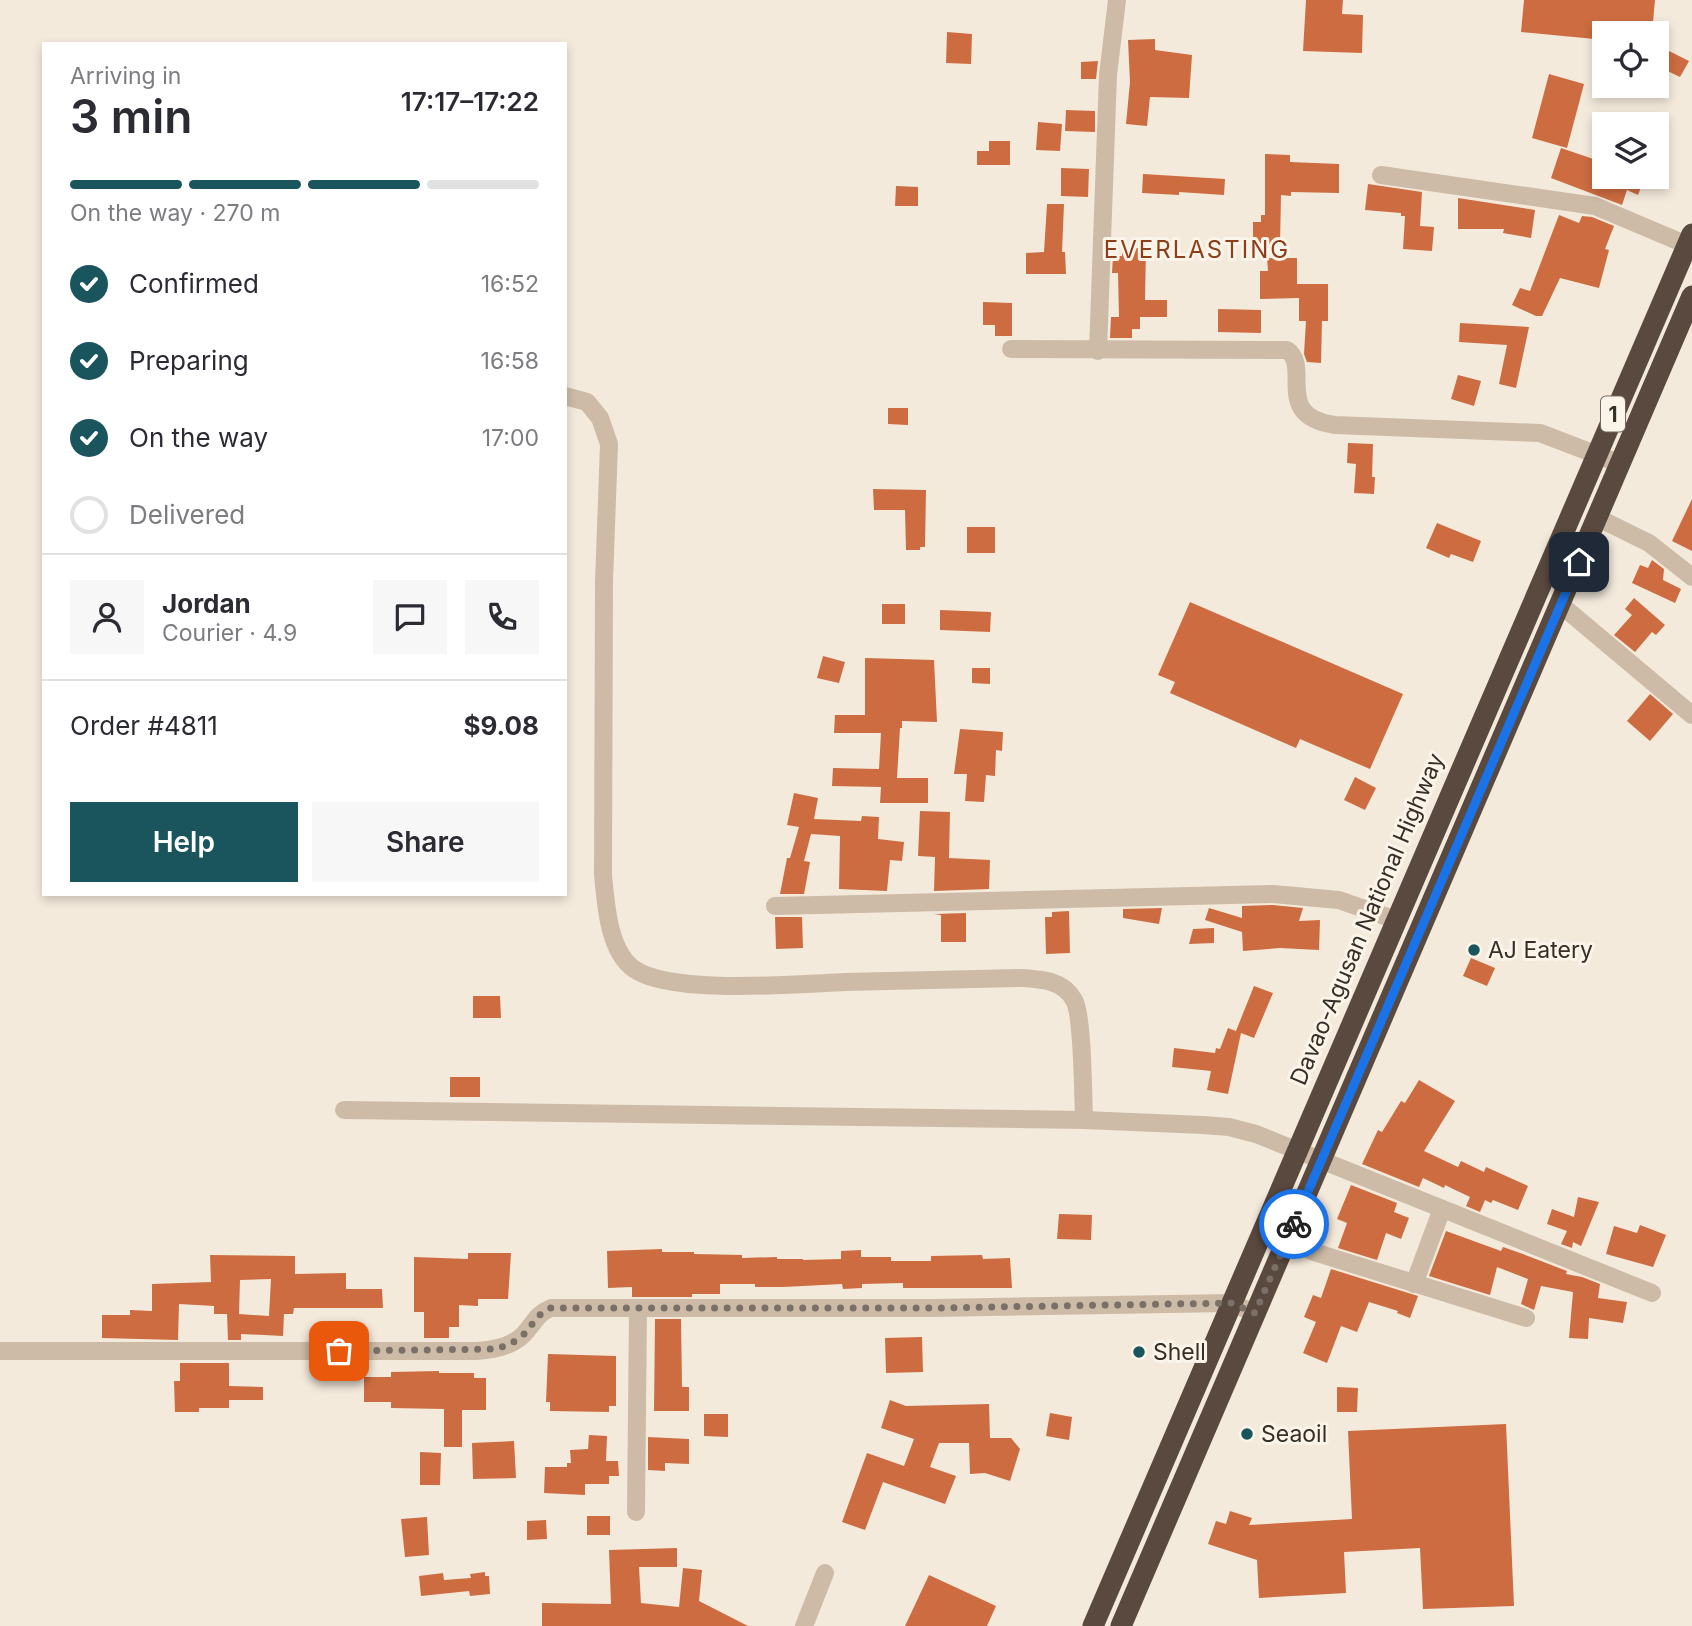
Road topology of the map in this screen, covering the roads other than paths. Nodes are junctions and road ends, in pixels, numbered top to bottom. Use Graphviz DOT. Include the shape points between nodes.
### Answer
graph roads {
  1 [pos="1117,0"];
  2 [pos="1381,174"];
  3 [pos="1690,242"];
  4 [pos="1692,296"];
  5 [pos="1011,349"];
  6 [pos="1098,351"];
  7 [pos="567,397"];
  8 [pos="1596,454"];
  9 [pos="1621,464"];
  10 [pos="1598,518"];
  11 [pos="1692,577"];
  12 [pos="1561,605"];
  13 [pos="1692,715"];
  14 [pos="1426,850"];
  15 [pos="1449,860"];
  16 [pos="775,906"];
  17 [pos="1396,920"];
  18 [pos="344,1110"];
  19 [pos="1084,1120"];
  20 [pos="1297,1151"];
  21 [pos="1321,1160"];
  22 [pos="1442,1209"];
  23 [pos="1286,1240"];
  24 [pos="1414,1284"];
  25 [pos="1652,1293"];
  26 [pos="1231,1303"];
  27 [pos="638,1308"];
  28 [pos="1255,1313"];
  29 [pos="1526,1318"];
  30 [pos="0,1351"];
  31 [pos="636,1513"];
  32 [pos="825,1573"];
  33 [pos="804,1626"];
  34 [pos="1093,1626"];
  35 [pos="1121,1626"];
  1 -- 6 [label="street" via="1108,75"];
  2 -- 3 [label="street" via="1574,201"];
  3 -- 8 [label="highway, Davao-Agusan National Highway / 1"];
  4 -- 9 [label="highway, 1"];
  5 -- 6 [label="street"];
  6 -- 8 [label="street" via="1287,350 1295,360 1298,401 1317,422 1540,433"];
  7 -- 19 [label="street" via="587,402 600,418 609,444 603,875 615,945 632,968 656,979 685,983 734,986 1043,979 1060,986 1074,1000"];
  8 -- 9 [label="street"];
  8 -- 14 [label="highway, Davao-Agusan National Highway / 1"];
  9 -- 10 [label="highway, 1"];
  10 -- 11 [label="street" via="1649,543"];
  10 -- 12 [label="highway, 1"];
  12 -- 13 [label="street"];
  12 -- 15 [label="highway, 1"];
  14 -- 15 [label="highway"];
  14 -- 17 [label="highway, Davao-Agusan National Highway / 1"];
  15 -- 21 [label="highway, 1"];
  16 -- 17 [label="street" via="1272,894 1339,900"];
  17 -- 20 [label="highway, Davao-Agusan National Highway / 1"];
  18 -- 19 [label="street"];
  19 -- 20 [label="street" via="1229,1127"];
  20 -- 21 [label="street"];
  20 -- 26 [label="highway, Davao-Agusan National Highway / 1"];
  21 -- 22 [label="street"];
  21 -- 23 [label="highway, 1"];
  22 -- 24 [label="street"];
  22 -- 25 [label="street"];
  23 -- 24 [label="street"];
  23 -- 28 [label="highway, 1"];
  24 -- 29 [label="street"];
  26 -- 27 [label="street"];
  26 -- 28 [label="street"];
  26 -- 34 [label="highway, Davao-Agusan National Highway / 1"];
  27 -- 30 [label="street" via="551,1308 537,1316 513,1343 477,1351"];
  27 -- 31 [label="street"];
  28 -- 35 [label="highway, 1"];
  32 -- 33 [label="street"];
}
